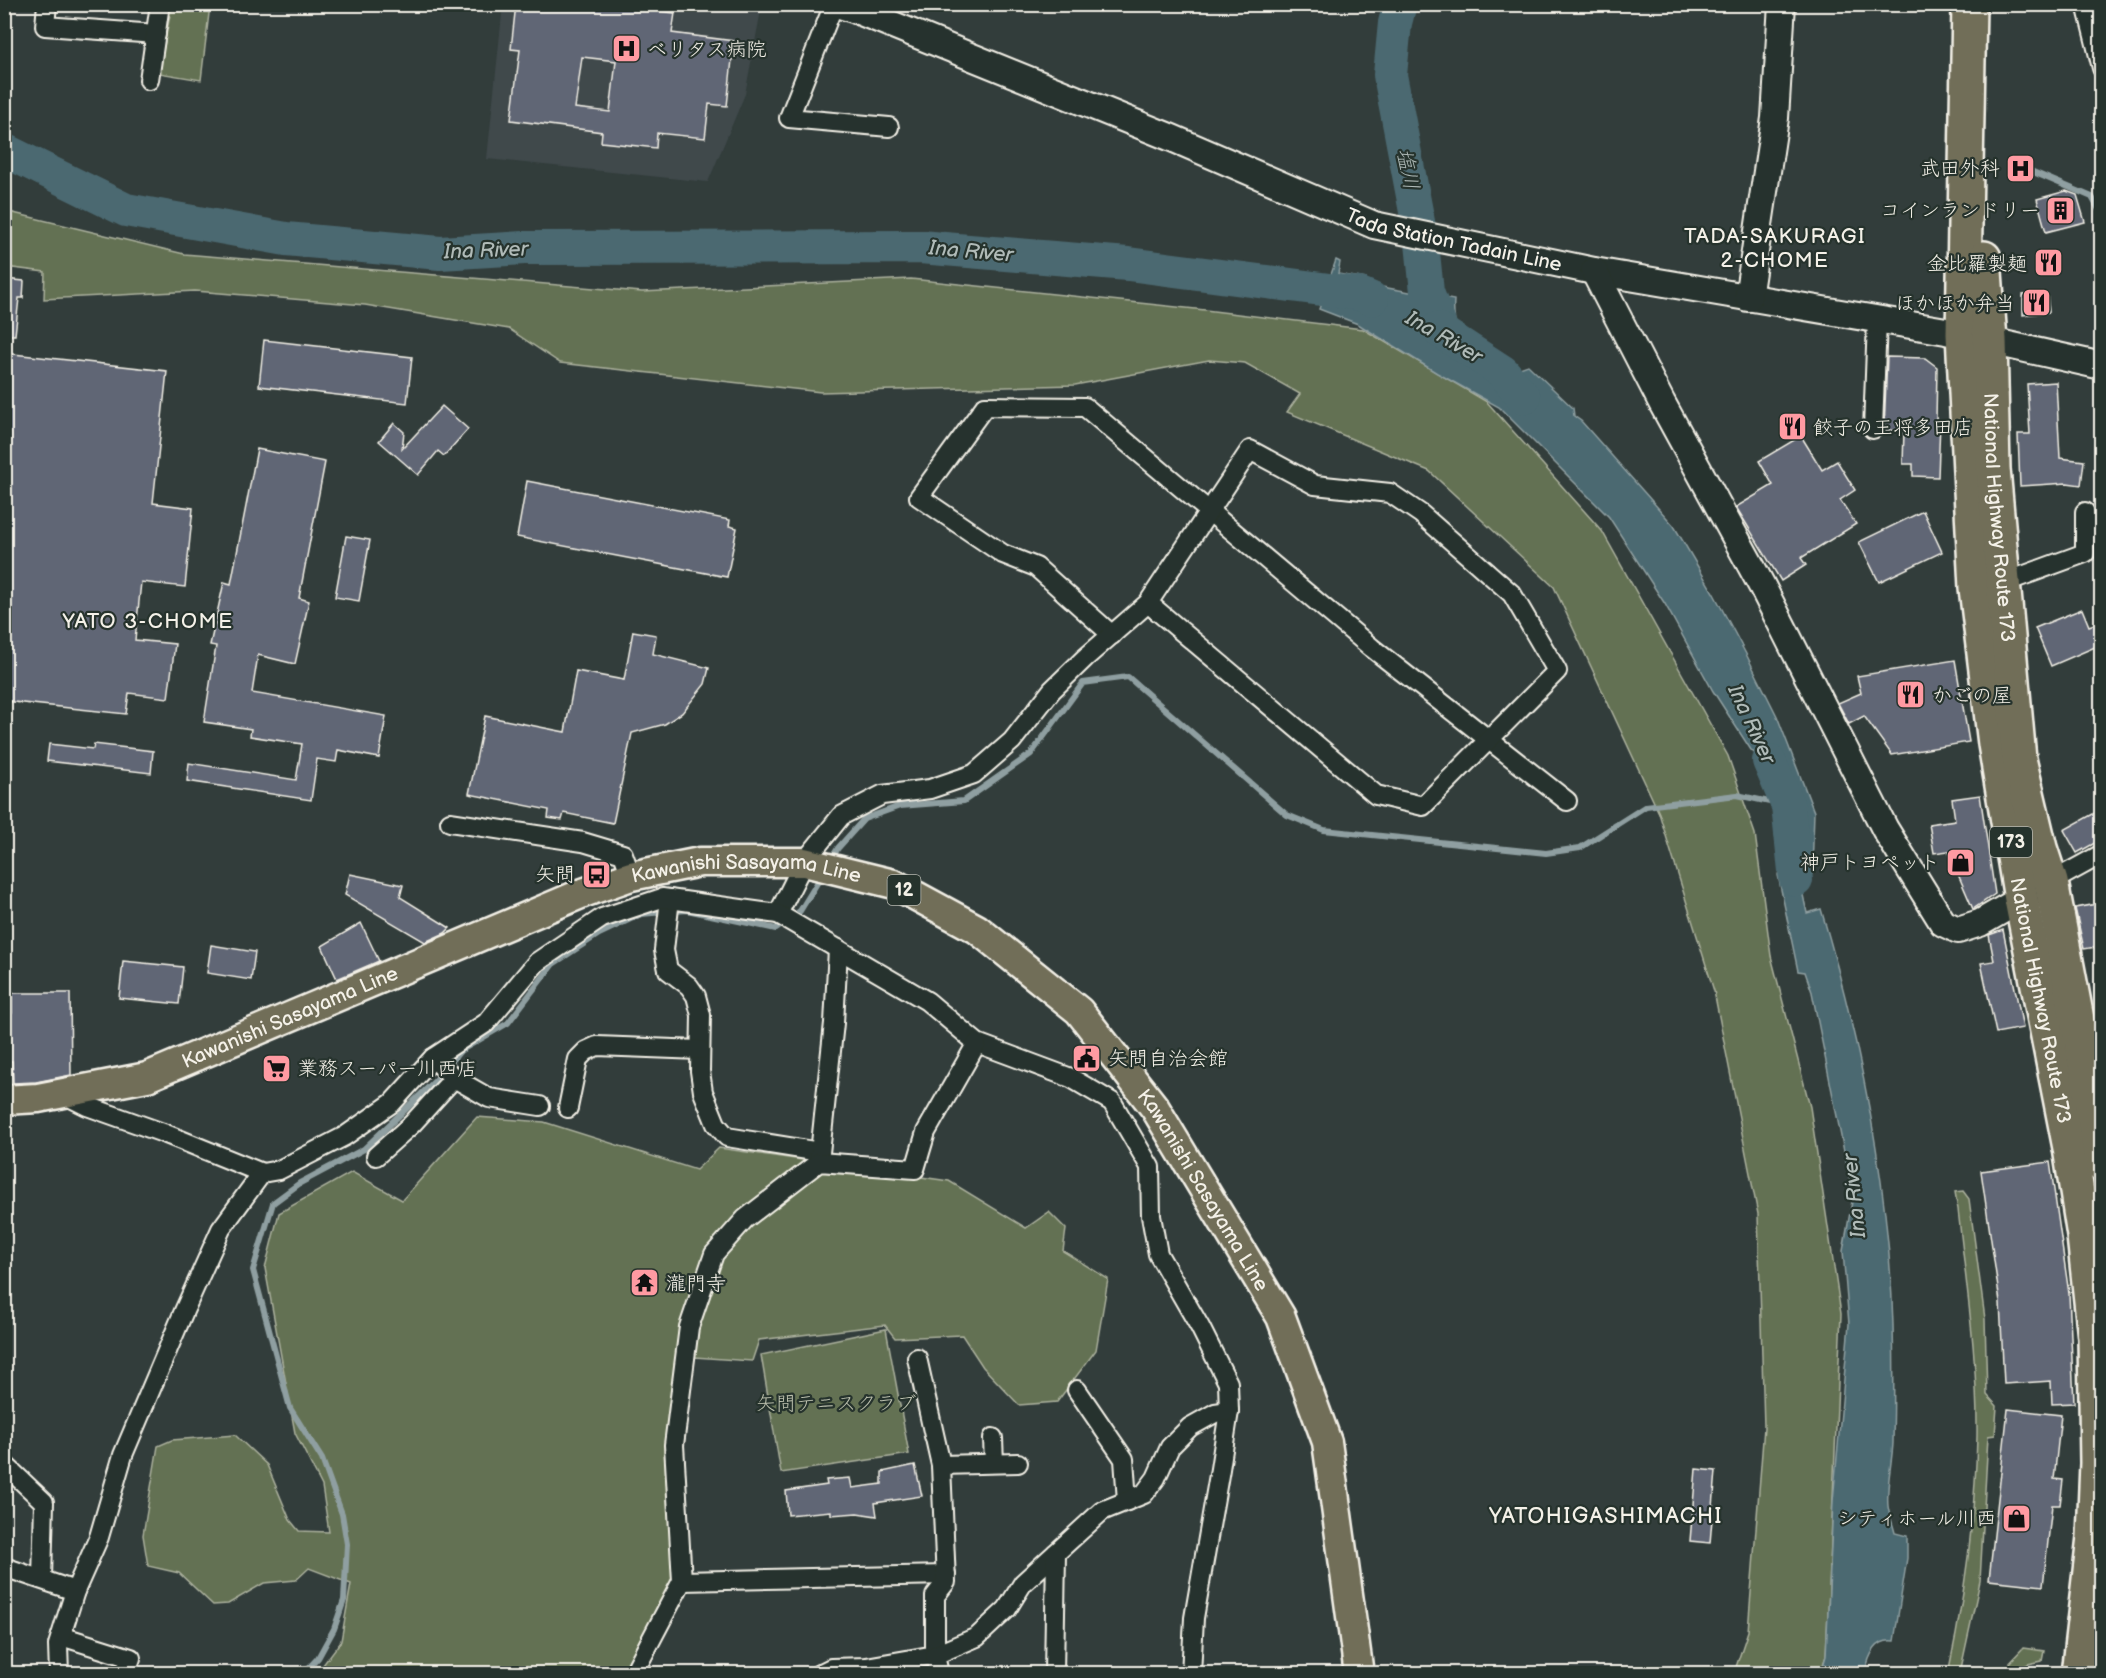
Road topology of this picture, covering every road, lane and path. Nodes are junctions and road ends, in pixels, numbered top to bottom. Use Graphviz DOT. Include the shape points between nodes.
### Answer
graph roads {
  1 [pos="47,4"];
  2 [pos="160,4"];
  3 [pos="1782,4"];
  4 [pos="1969,4"];
  5 [pos="1988,4"];
  6 [pos="2086,4"];
  7 [pos="846,6"];
  8 [pos="156,34"];
  9 [pos="2102,68"];
  10 [pos="149,80"];
  11 [pos="888,127"];
  12 [pos="1594,271"];
  13 [pos="1748,298"];
  14 [pos="1877,320"];
  15 [pos="1977,337"];
  16 [pos="2102,366"];
  17 [pos="1873,429"];
  18 [pos="2085,512"];
  19 [pos="1210,513"];
  20 [pos="2003,583"];
  21 [pos="1148,603"];
  22 [pos="1112,635"];
  23 [pos="1489,740"];
  24 [pos="1567,801"];
  25 [pos="450,822"];
  26 [pos="2102,854"];
  27 [pos="804,862"];
  28 [pos="631,876"];
  29 [pos="2051,882"];
  30 [pos="670,898"];
  31 [pos="2020,899"];
  32 [pos="778,914"];
  33 [pos="838,949"];
  34 [pos="977,1043"];
  35 [pos="700,1050"];
  36 [pos="433,1058"];
  37 [pos="454,1078"];
  38 [pos="63,1094"];
  39 [pos="4,1100"];
  40 [pos="540,1106"];
  41 [pos="568,1108"];
  42 [pos="376,1156"];
  43 [pos="820,1157"];
  44 [pos="2102,1165"];
  45 [pos="262,1173"];
  46 [pos="1077,1390"];
  47 [pos="1229,1411"];
  48 [pos="934,1436"];
  49 [pos="993,1438"];
  50 [pos="994,1463"];
  51 [pos="1018,1463"];
  52 [pos="4,1464"];
  53 [pos="941,1465"];
  54 [pos="1127,1501"];
  55 [pos="1056,1553"];
  56 [pos="4,1567"];
  57 [pos="946,1575"];
  58 [pos="42,1579"];
  59 [pos="682,1581"];
  60 [pos="75,1591"];
  61 [pos="61,1636"];
  62 [pos="935,1654"];
  63 [pos="60,1674"];
  64 [pos="125,1674"];
  65 [pos="633,1674"];
  66 [pos="819,1674"];
  67 [pos="939,1674"];
  68 [pos="1054,1674"];
  69 [pos="1191,1674"];
  70 [pos="1359,1674"];
  71 [pos="2078,1674"];
  1 -- 8 [label="street" via="45,26"];
  2 -- 8 [label="street"];
  3 -- 13 [label="main road" via="1775,118"];
  4 -- 15 [label="highway, National Highway Route 173 / 173"];
  5 -- 15 [label="highway, National Highway Route 173 / 173" via="1984,268"];
  6 -- 9 [label="street"];
  7 -- 11 [label="street" via="789,118"];
  7 -- 12 [label="main road, Tada Station Tadain Line" via="1374,225"];
  8 -- 10 [label="street"];
  12 -- 13 [label="main road, Tada Station Tadain Line"];
  12 -- 31 [label="main road" via="1762,586 1885,829 1943,923 1958,930 1980,923"];
  13 -- 14 [label="main road, Tada Station Tadain Line"];
  14 -- 15 [label="main road, Tada Station Tadain Line"];
  14 -- 17 [label="street"];
  15 -- 16 [label="main road, Tada Station Tadain Line"];
  15 -- 20 [label="highway, National Highway Route 173 / 173"];
  15 -- 31 [label="highway, National Highway Route 173 / 173" via="1976,588 1995,744"];
  18 -- 20 [label="street" via="2085,553"];
  19 -- 21 [label="street"];
  19 -- 22 [label="street" via="1085,406 986,406 919,497 1003,554 1036,567"];
  19 -- 23 [label="street"];
  19 -- 23 [label="street" via="1250,450 1315,485 1390,493 1420,514 1512,594 1557,671"];
  20 -- 29 [label="highway, National Highway Route 173 / 173" via="2019,759"];
  21 -- 22 [label="street"];
  21 -- 23 [label="street" via="1376,795 1423,806"];
  22 -- 27 [label="street" via="1052,690 1012,741 974,774 930,789 882,795 841,816"];
  23 -- 24 [label="street"];
  25 -- 28 [label="street" via="583,842 623,854"];
  26 -- 29 [label="street"];
  27 -- 28 [label="main road, Kawanishi Sasayama Line / 12" via="700,862"];
  27 -- 32 [label="street"];
  27 -- 70 [label="main road, Kawanishi Sasayama Line / 12" via="894,884 977,929 1079,1011 1155,1108 1281,1317 1327,1442"];
  28 -- 38 [label="main road, Kawanishi Sasayama Line / 12" via="147,1077"];
  29 -- 31 [label="main road"];
  29 -- 44 [label="highway, National Highway Route 173 / 173"];
  30 -- 32 [label="street"];
  30 -- 35 [label="street" via="664,950 668,970 696,996 701,1015"];
  30 -- 36 [label="street" via="662,897 602,918 546,955 486,1023"];
  31 -- 71 [label="highway, National Highway Route 173 / 173" via="2070,1148 2095,1338 2094,1537"];
  32 -- 33 [label="street"];
  33 -- 34 [label="street" via="927,1001"];
  33 -- 43 [label="street"];
  34 -- 43 [label="street" via="926,1132 915,1169"];
  34 -- 47 [label="street" via="1071,1078 1113,1102 1150,1167 1158,1254 1228,1383"];
  35 -- 41 [label="street" via="597,1046 578,1059"];
  35 -- 43 [label="street" via="703,1092 716,1124 727,1137"];
  36 -- 37 [label="street"];
  36 -- 45 [label="street" via="392,1103 345,1136 279,1170"];
  37 -- 40 [label="street" via="489,1098"];
  37 -- 42 [label="street"];
  38 -- 39 [label="main road, Kawanishi Sasayama Line / 12"];
  38 -- 45 [label="street"];
  43 -- 59 [label="street" via="745,1219 714,1254 689,1328 674,1445"];
  45 -- 60 [label="street" via="221,1229 184,1311 123,1455 99,1537"];
  46 -- 54 [label="street" via="1124,1459"];
  47 -- 54 [label="street" via="1215,1413 1190,1427 1170,1447 1144,1494"];
  47 -- 69 [label="street" via="1194,1618"];
  48 -- 53 [label="street" via="917,1358"];
  49 -- 50 [label="street"];
  50 -- 51 [label="street"];
  50 -- 53 [label="street"];
  52 -- 58 [label="street" via="44,1502"];
  53 -- 57 [label="street"];
  54 -- 55 [label="street" via="1102,1511"];
  55 -- 62 [label="street" via="1023,1583 1007,1609 977,1637"];
  55 -- 68 [label="street"];
  56 -- 58 [label="street"];
  57 -- 59 [label="street"];
  57 -- 62 [label="street" via="946,1582 935,1596"];
  58 -- 60 [label="street"];
  59 -- 65 [label="street"];
  60 -- 61 [label="street"];
  61 -- 63 [label="street"];
  61 -- 64 [label="street" via="131,1658"];
  62 -- 66 [label="street" via="866,1667 831,1668"];
  62 -- 67 [label="street"];
}
